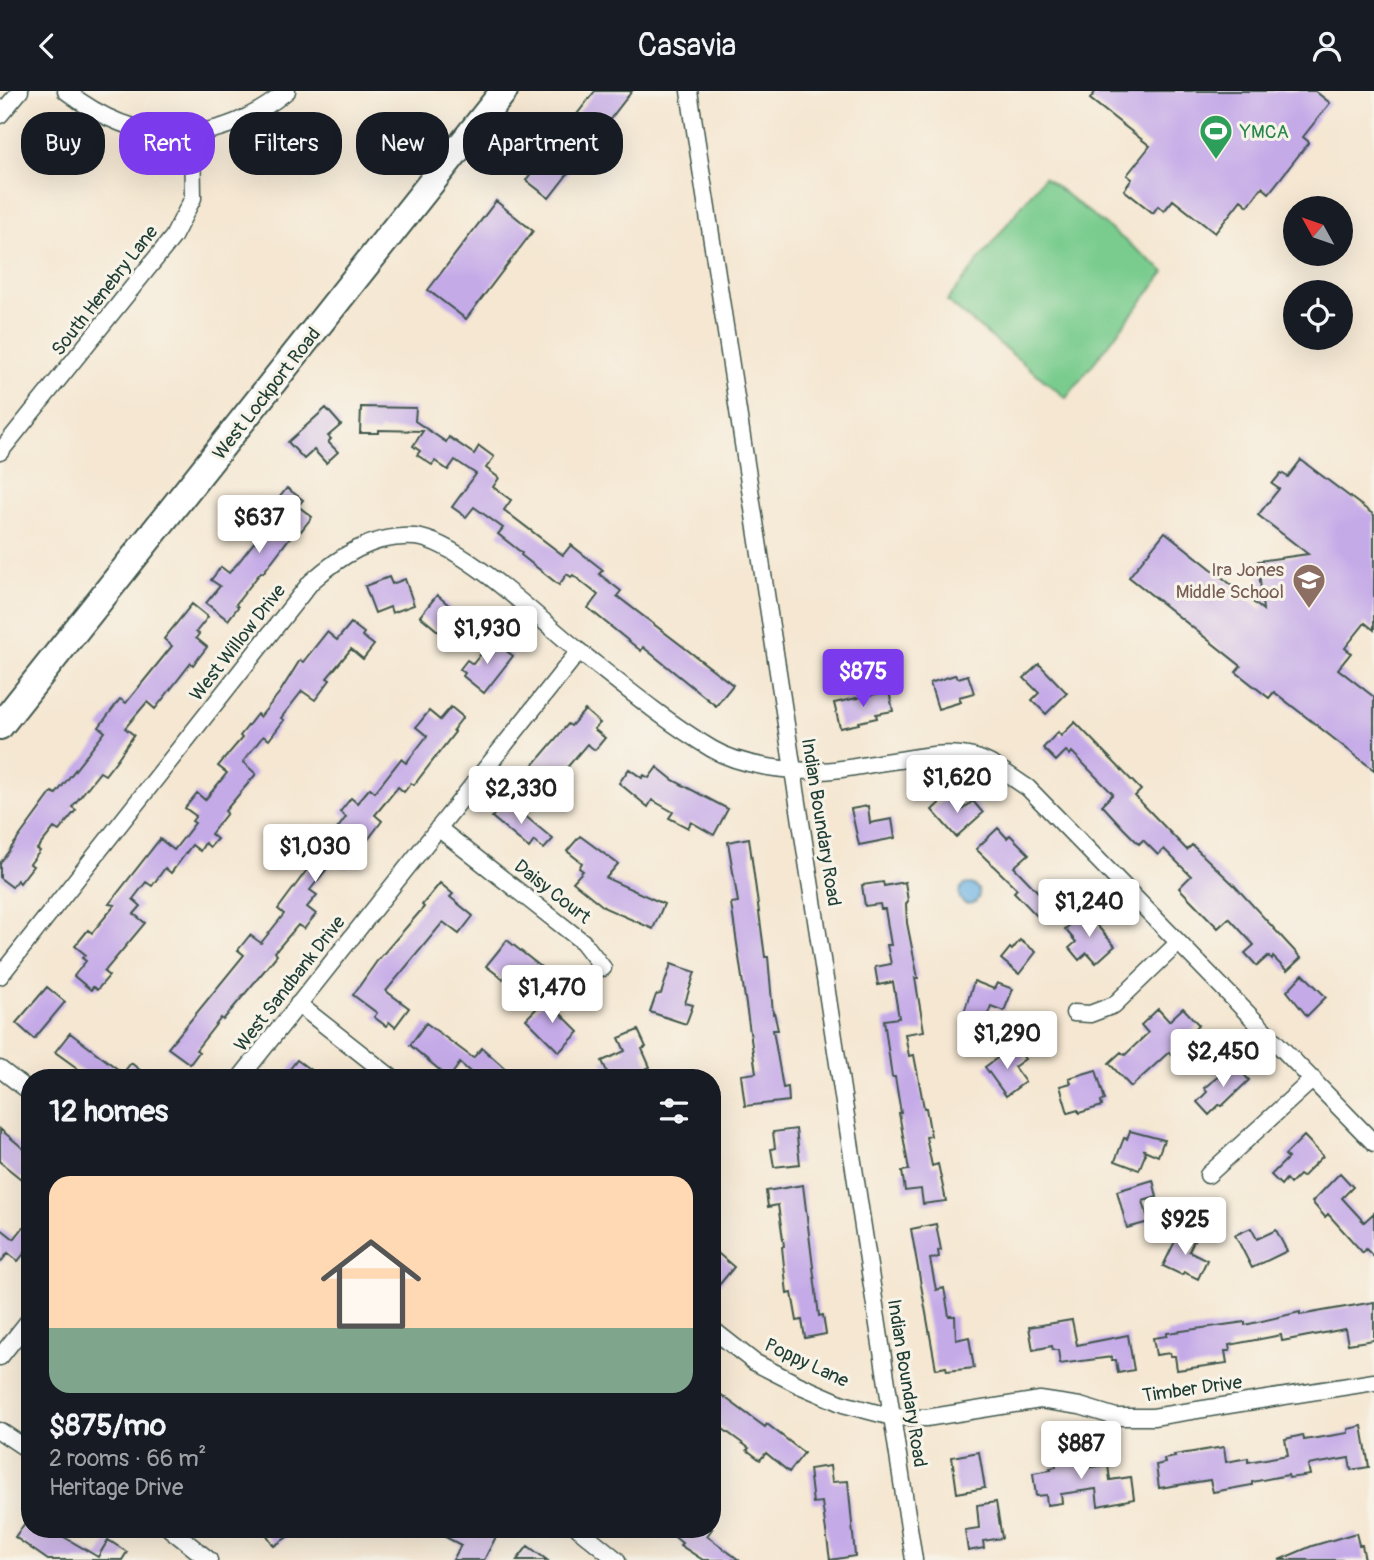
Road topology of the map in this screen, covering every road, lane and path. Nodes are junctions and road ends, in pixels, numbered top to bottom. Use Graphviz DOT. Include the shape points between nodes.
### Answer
graph roads {
  1 [pos="20,91"];
  2 [pos="66,91"];
  3 [pos="287,91"];
  4 [pos="504,91"];
  5 [pos="689,91"];
  6 [pos="0,115"];
  7 [pos="119,124"];
  8 [pos="215,128"];
  9 [pos="193,175"];
  10 [pos="0,452"];
  11 [pos="579,651"];
  12 [pos="0,726"];
  13 [pos="793,769"];
  14 [pos="438,828"];
  15 [pos="1178,943"];
  16 [pos="603,968"];
  17 [pos="0,976"];
  18 [pos="298,1005"];
  19 [pos="1074,1013"];
  20 [pos="0,1069"];
  21 [pos="247,1069"];
  22 [pos="380,1069"];
  23 [pos="1313,1079"];
  24 [pos="21,1085"];
  25 [pos="1374,1143"];
  26 [pos="1208,1175"];
  27 [pos="21,1330"];
  28 [pos="721,1336"];
  29 [pos="0,1357"];
  30 [pos="1374,1382"];
  31 [pos="892,1417"];
  32 [pos="0,1431"];
  33 [pos="21,1445"];
  34 [pos="181,1538"];
  35 [pos="590,1538"];
  36 [pos="209,1560"];
  37 [pos="617,1560"];
  38 [pos="914,1560"];
  1 -- 6 [label="street"];
  2 -- 7 [label="street" via="88,109"];
  3 -- 8 [label="street" via="254,114"];
  4 -- 12 [label="main road, West Lockport Road"];
  5 -- 13 [label="street, Indian Boundary Road"];
  9 -- 10 [label="street, South Henebry Lane" via="193,198 173,237"];
  11 -- 13 [label="street, West Willow Drive" via="725,757"];
  11 -- 14 [label="street, West Sandbank Drive"];
  11 -- 17 [label="street, West Willow Drive" via="447,548 416,537 389,538 359,547 311,582"];
  13 -- 15 [label="street, West Willow Drive" via="822,771 944,753 974,757 1028,788"];
  13 -- 31 [label="street, Indian Boundary Road"];
  14 -- 16 [label="street, Daisy Court" via="583,942"];
  14 -- 18 [label="street, West Sandbank Drive"];
  15 -- 19 [label="street" via="1114,1005 1090,1014"];
  15 -- 23 [label="street, West Willow Drive"];
  18 -- 21 [label="street, West Sandbank Drive"];
  18 -- 22 [label="street"];
  20 -- 24 [label="street"];
  23 -- 25 [label="street, West Willow Drive"];
  23 -- 26 [label="street"];
  27 -- 29 [label="street"];
  28 -- 31 [label="street, Poppy Lane" via="754,1362 799,1385"];
  30 -- 31 [label="street, Timber Drive" via="1153,1417 1116,1417 1040,1400 926,1418"];
  31 -- 38 [label="street, Indian Boundary Road"];
  32 -- 33 [label="street"];
  34 -- 36 [label="street"];
  35 -- 37 [label="street"];
}
